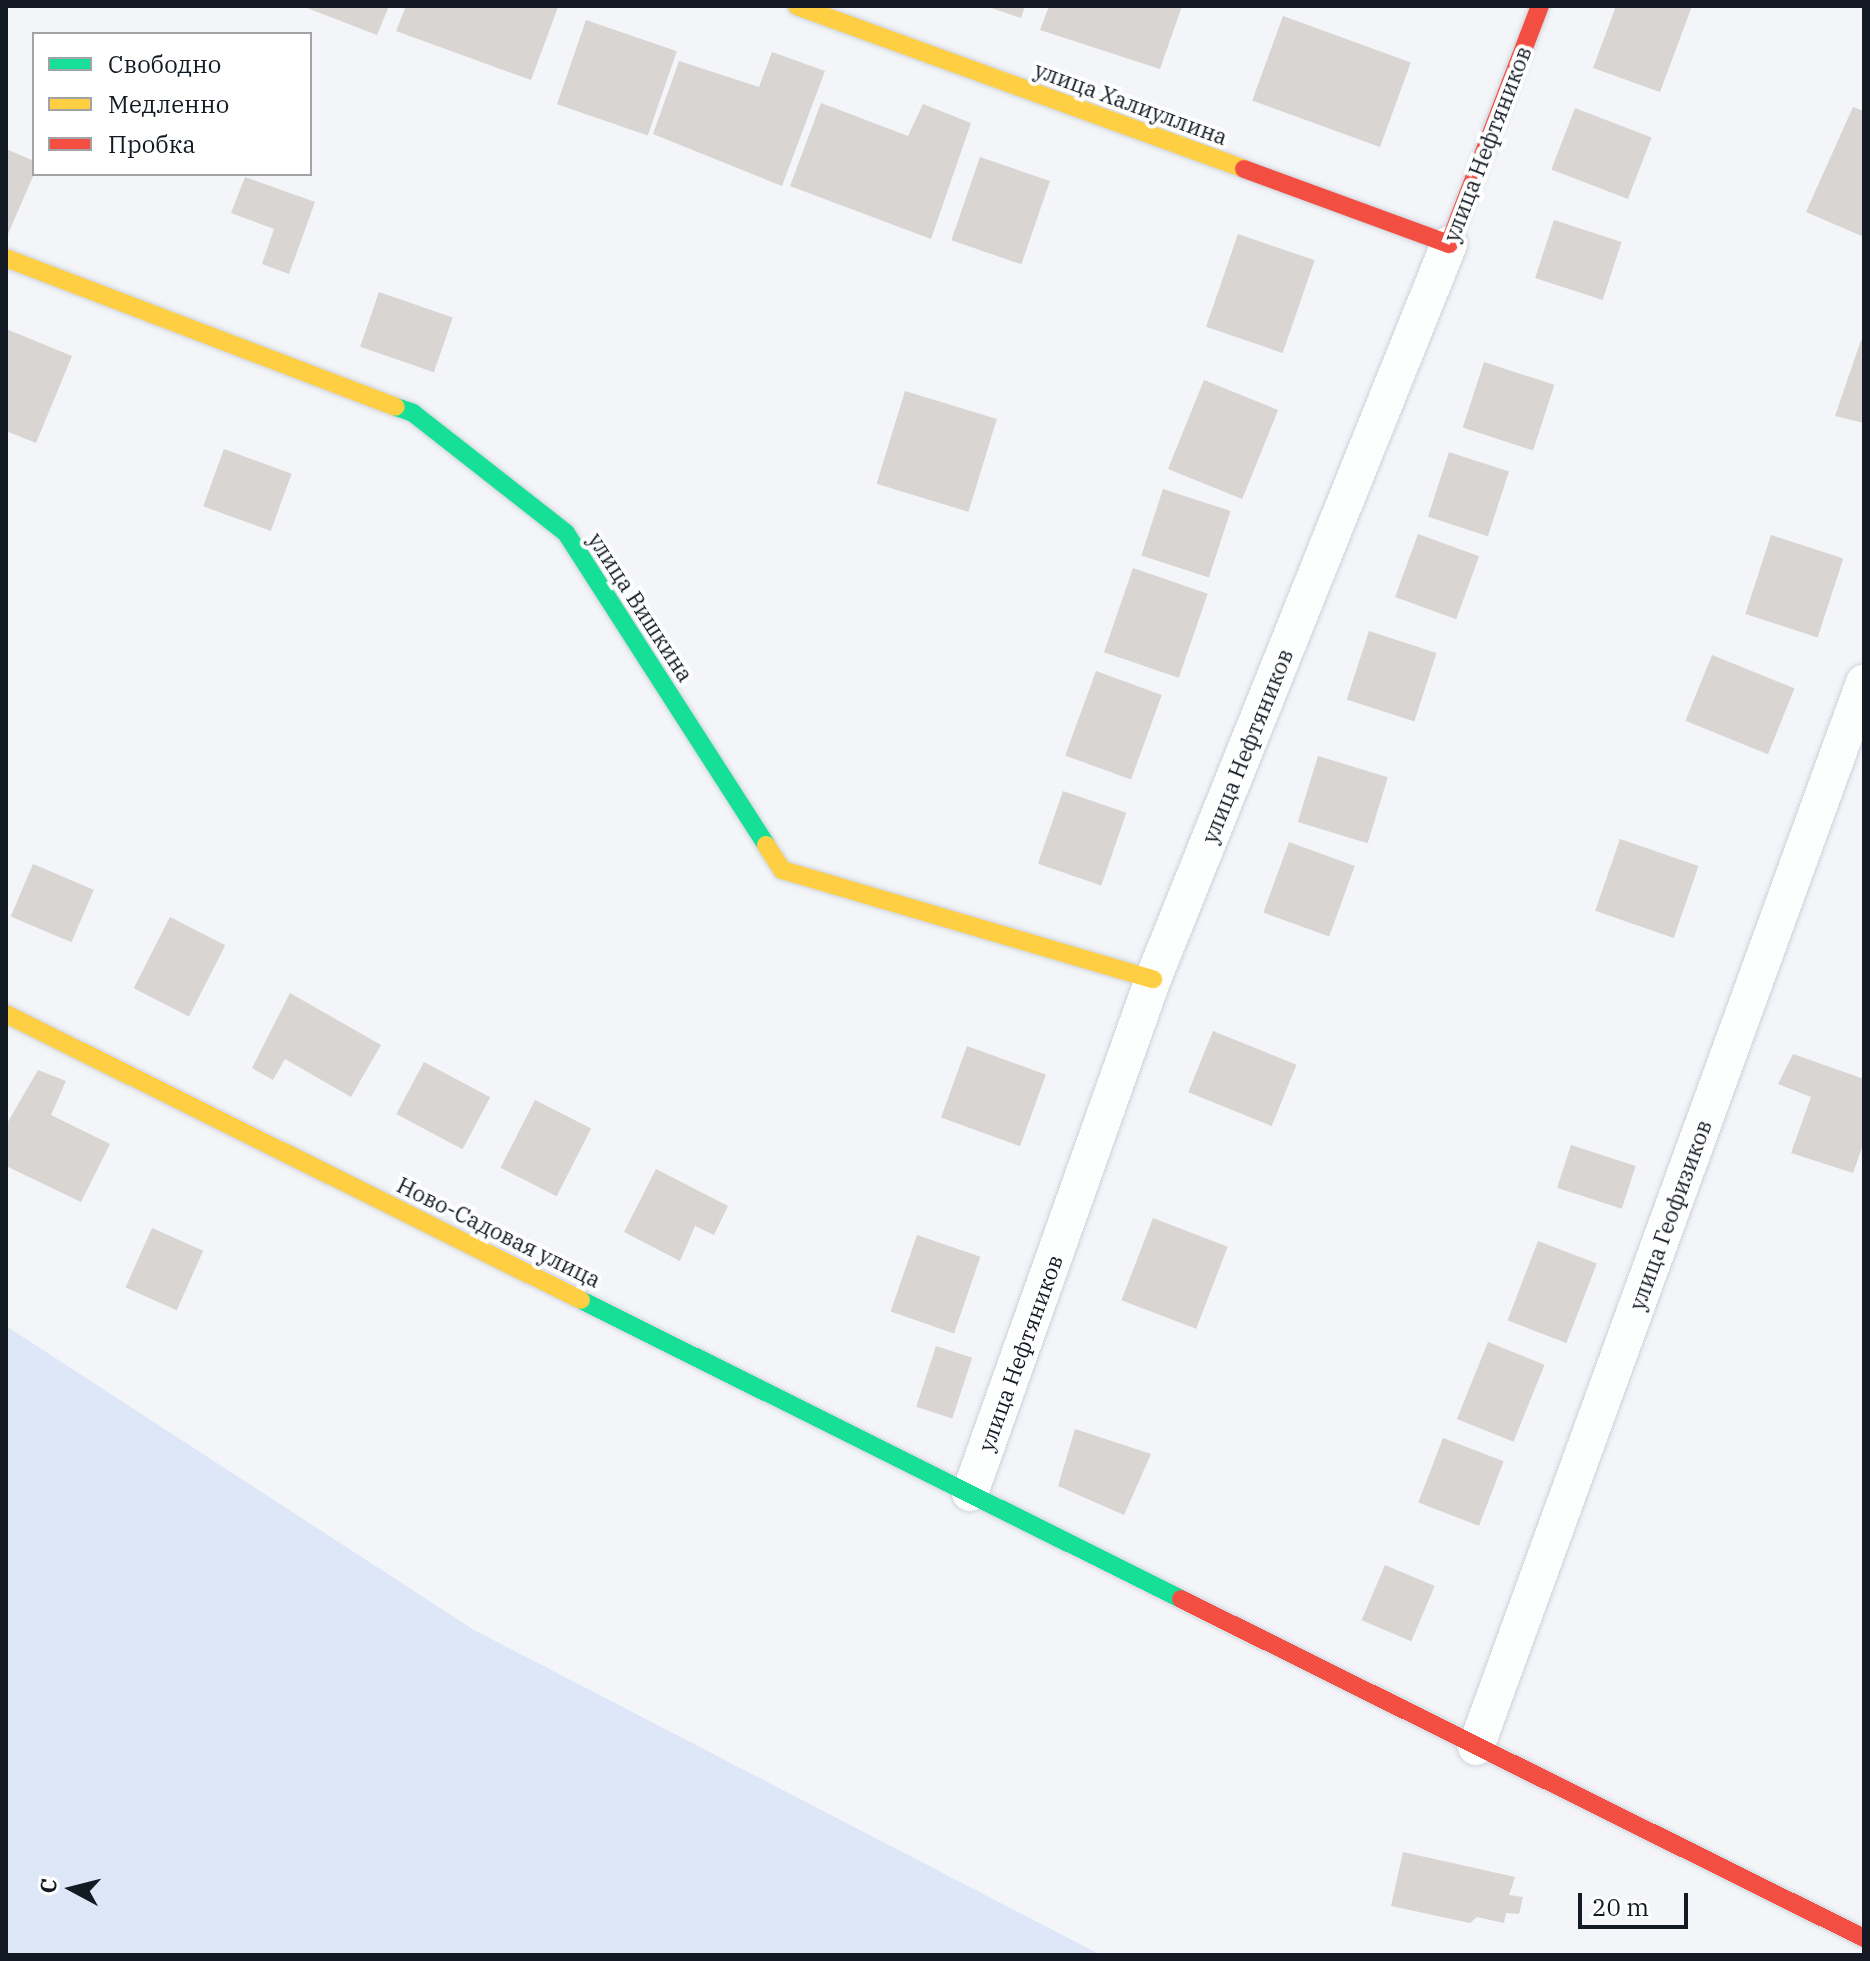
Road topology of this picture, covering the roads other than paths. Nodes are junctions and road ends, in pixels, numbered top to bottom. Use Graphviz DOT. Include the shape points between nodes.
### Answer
graph roads {
  1 [pos="797,6"];
  2 [pos="1540,6"];
  3 [pos="1449,244"];
  4 [pos="6,258"];
  5 [pos="1864,683"];
  6 [pos="1153,979"];
  7 [pos="6,1014"];
  8 [pos="970,1493"];
  9 [pos="1476,1747"];
  10 [pos="1854,1943"];
  1 -- 3 [label="street, улица Халиуллина"];
  2 -- 3 [label="street, улица Нефтяников"];
  3 -- 6 [label="street, улица Нефтяников"];
  4 -- 6 [label="street, улица Вишкина" via="413,413 566,533 782,870"];
  5 -- 9 [label="street, улица Геофизиков"];
  6 -- 8 [label="street, улица Нефтяников"];
  7 -- 8 [label="street, Ново-Садовая улица"];
  8 -- 9 [label="street, Ново-Садовая улица"];
  9 -- 10 [label="street, Ново-Садовая улица"];
}
